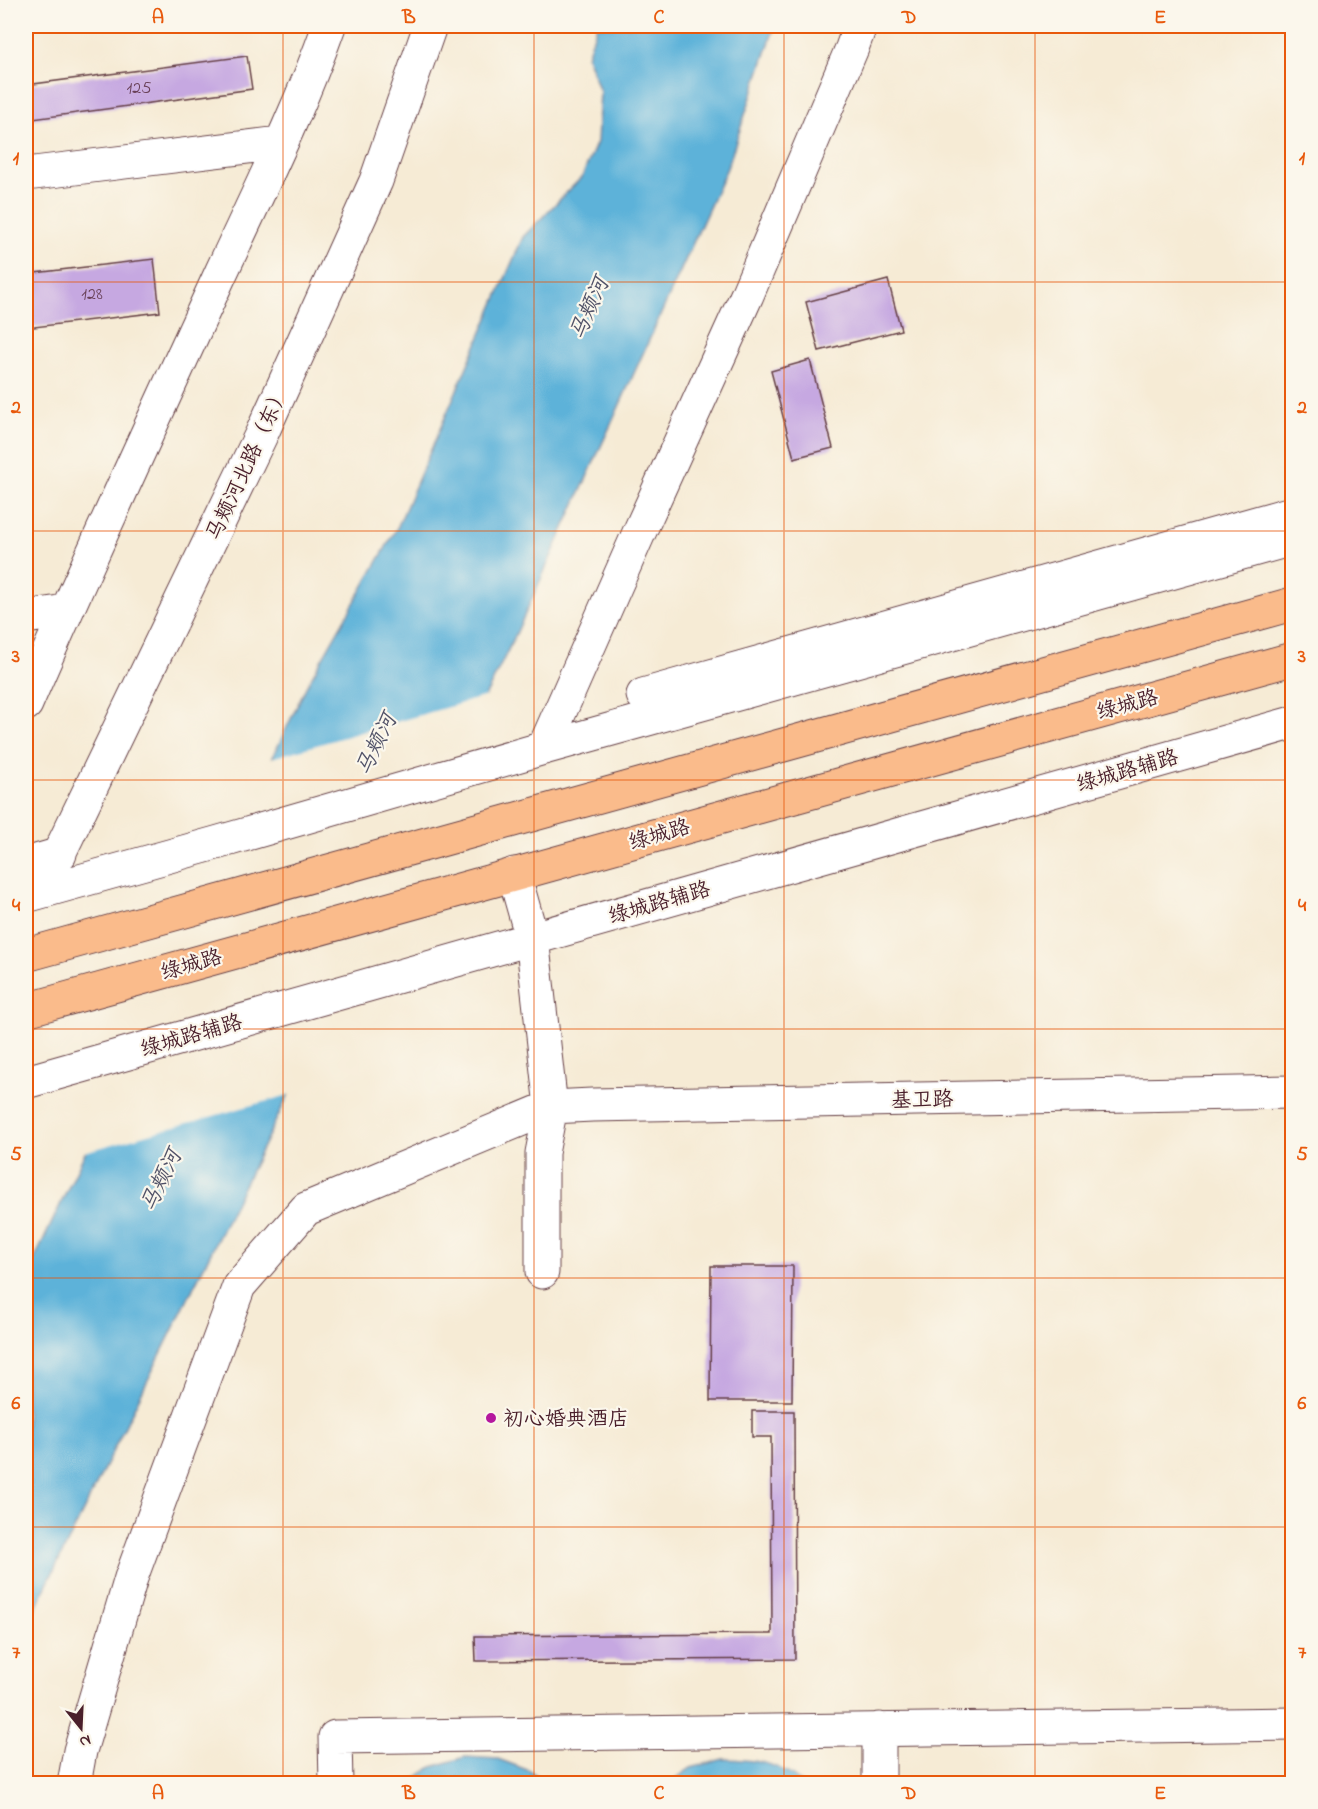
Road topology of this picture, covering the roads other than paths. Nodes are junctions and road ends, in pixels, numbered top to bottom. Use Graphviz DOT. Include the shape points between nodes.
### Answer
graph roads {
  1 [pos="329,26"];
  2 [pos="430,26"];
  3 [pos="860,26"];
  4 [pos="280,143"];
  5 [pos="26,174"];
  6 [pos="1293,513"];
  7 [pos="1293,539"];
  8 [pos="1293,604"];
  9 [pos="66,611"];
  10 [pos="26,617"];
  11 [pos="1293,659"];
  12 [pos="643,696"];
  13 [pos="26,704"];
  14 [pos="1293,723"];
  15 [pos="544,748"];
  16 [pos="514,874"];
  17 [pos="31,884"];
  18 [pos="532,938"];
  19 [pos="26,956"];
  20 [pos="26,1010"];
  21 [pos="38,1078"];
  22 [pos="1293,1092"];
  23 [pos="551,1107"];
  24 [pos="542,1272"];
  25 [pos="1293,1724"];
  26 [pos="879,1729"];
  27 [pos="74,1784"];
  28 [pos="336,1784"];
  29 [pos="879,1784"];
  1 -- 4 [label="street"];
  2 -- 17 [label="street, 马颊河北路（东）" via="371,191 262,433 60,854"];
  3 -- 15 [label="street" via="747,295"];
  4 -- 5 [label="street"];
  4 -- 9 [label="street"];
  6 -- 12 [label="street"];
  7 -- 15 [label="street"];
  8 -- 19 [label="main road"];
  9 -- 10 [label="street"];
  9 -- 13 [label="street"];
  11 -- 16 [label="main road, 绿城路"];
  14 -- 18 [label="street, 绿城路辅路"];
  15 -- 17 [label="street" via="216,843"];
  16 -- 18 [label="street"];
  16 -- 20 [label="main road, 绿城路"];
  18 -- 21 [label="street, 绿城路辅路"];
  18 -- 23 [label="street"];
  22 -- 23 [label="street, 基卫路"];
  23 -- 24 [label="street" via="542,1153"];
  23 -- 27 [label="street, 基卫路" via="306,1209 239,1286 131,1578 80,1751"];
  25 -- 26 [label="street"];
  26 -- 28 [label="street" via="335,1737"];
  26 -- 29 [label="street"];
}
